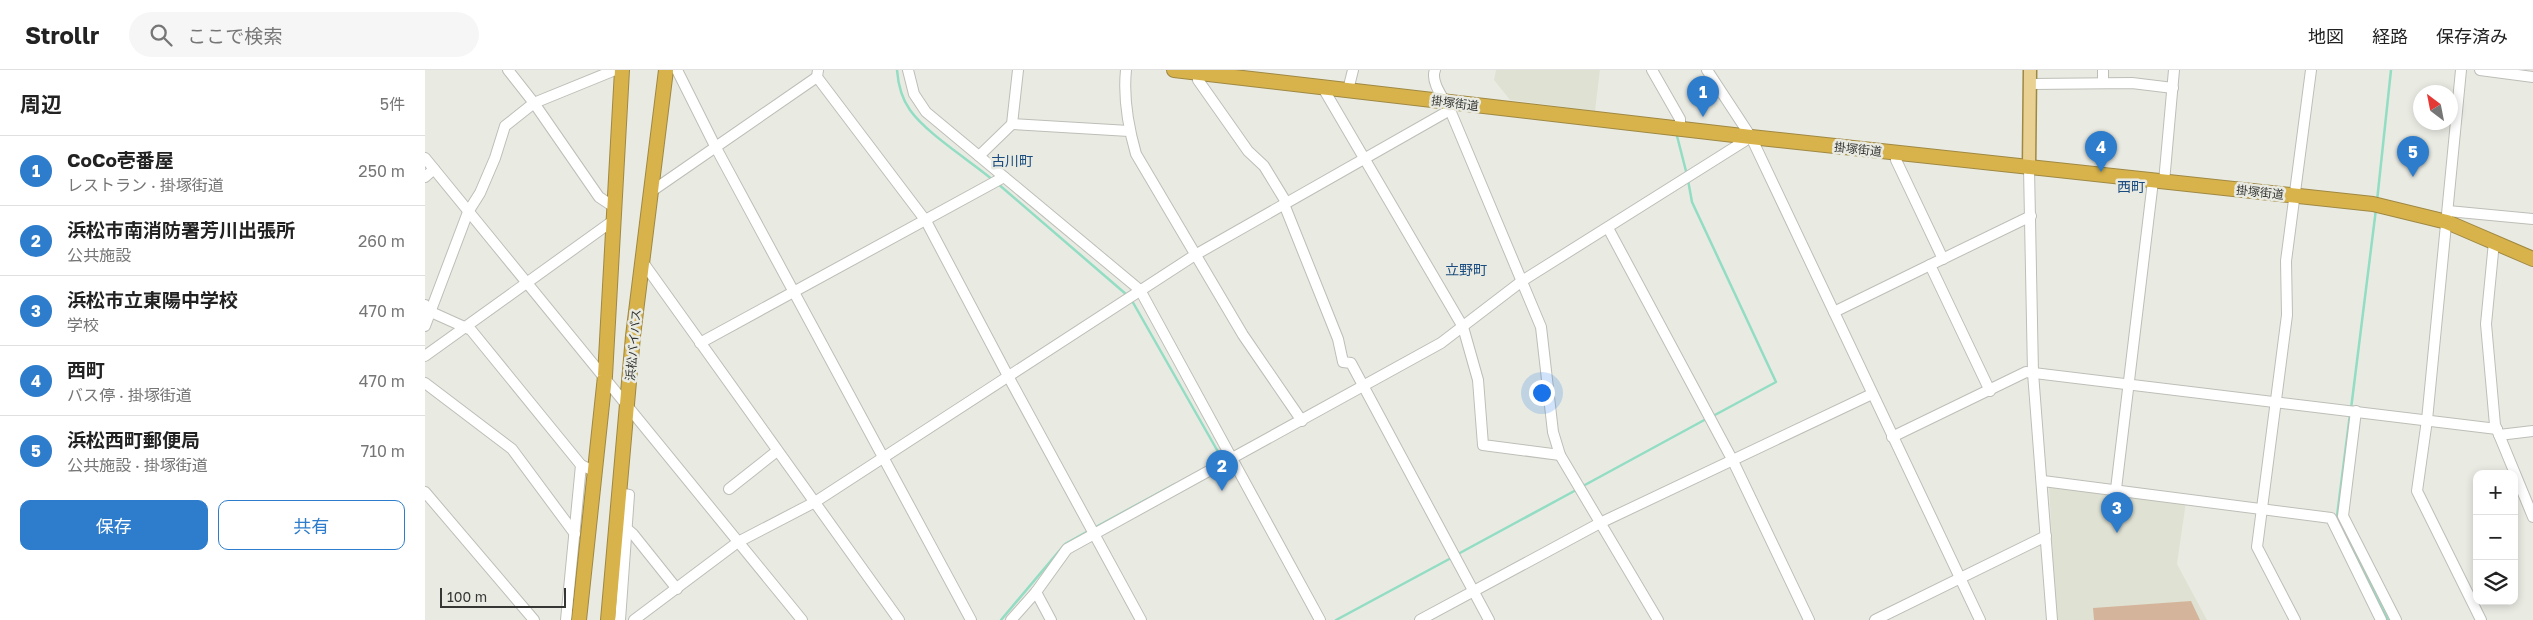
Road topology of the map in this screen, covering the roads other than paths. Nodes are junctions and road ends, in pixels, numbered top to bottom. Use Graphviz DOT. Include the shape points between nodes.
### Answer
graph roads {
  1 [pos="508,70"];
  2 [pos="615,70"];
  3 [pos="622,70"];
  4 [pos="666,70"];
  5 [pos="677,70"];
  6 [pos="908,70"];
  7 [pos="1018,70"];
  8 [pos="1126,70"];
  9 [pos="1174,70"];
  10 [pos="1353,70"];
  11 [pos="1435,70"];
  12 [pos="1652,70"];
  13 [pos="2030,70"];
  14 [pos="2103,70"];
  15 [pos="2174,70"];
  16 [pos="2311,70"];
  17 [pos="2461,70"];
  18 [pos="2479,70"];
  19 [pos="1201,71"];
  20 [pos="1711,72"];
  21 [pos="817,74"];
  22 [pos="2533,77"];
  23 [pos="2103,83"];
  24 [pos="2030,84"];
  25 [pos="1323,88"];
  26 [pos="2173,88"];
  27 [pos="1348,90"];
  28 [pos="534,103"];
  29 [pos="1447,106"];
  30 [pos="1012,124"];
  31 [pos="1678,129"];
  32 [pos="1129,131"];
  33 [pos="1751,138"];
  34 [pos="715,146"];
  35 [pos="1897,153"];
  36 [pos="979,156"];
  37 [pos="425,158"];
  38 [pos="1364,158"];
  39 [pos="2029,168"];
  40 [pos="434,170"];
  41 [pos="425,177"];
  42 [pos="1004,177"];
  43 [pos="2158,182"];
  44 [pos="652,191"];
  45 [pos="2293,195"];
  46 [pos="1285,203"];
  47 [pos="468,212"];
  48 [pos="614,213"];
  49 [pos="2031,216"];
  50 [pos="2447,217"];
  51 [pos="2533,219"];
  52 [pos="926,221"];
  53 [pos="1608,228"];
  54 [pos="2494,242"];
  55 [pos="1195,255"];
  56 [pos="1943,259"];
  57 [pos="2533,259"];
  58 [pos="641,261"];
  59 [pos="1930,265"];
  60 [pos="1521,281"];
  61 [pos="528,283"];
  62 [pos="1140,290"];
  63 [pos="794,293"];
  64 [pos="428,309"];
  65 [pos="1833,312"];
  66 [pos="425,326"];
  67 [pos="466,327"];
  68 [pos="1463,327"];
  69 [pos="700,343"];
  70 [pos="425,356"];
  71 [pos="2033,373"];
  72 [pos="605,376"];
  73 [pos="1008,376"];
  74 [pos="425,383"];
  75 [pos="2129,385"];
  76 [pos="1364,387"];
  77 [pos="1990,390"];
  78 [pos="1872,394"];
  79 [pos="2277,401"];
  80 [pos="627,405"];
  81 [pos="2353,411"];
  82 [pos="2427,420"];
  83 [pos="1301,421"];
  84 [pos="2533,431"];
  85 [pos="2498,432"];
  86 [pos="1893,438"];
  87 [pos="777,451"];
  88 [pos="1560,455"];
  89 [pos="882,458"];
  90 [pos="1232,459"];
  91 [pos="1733,461"];
  92 [pos="581,465"];
  93 [pos="596,472"];
  94 [pos="2043,481"];
  95 [pos="729,489"];
  96 [pos="2116,489"];
  97 [pos="619,493"];
  98 [pos="426,496"];
  99 [pos="815,502"];
  100 [pos="2262,509"];
  101 [pos="2533,517"];
  102 [pos="1600,523"];
  103 [pos="626,528"];
  104 [pos="1092,531"];
  105 [pos="575,534"];
  106 [pos="2046,536"];
  107 [pos="738,542"];
  108 [pos="1960,578"];
  109 [pos="677,589"];
  110 [pos="1473,591"];
  111 [pos="1036,592"];
  112 [pos="533,620"];
  113 [pos="566,620"];
  114 [pos="579,620"];
  115 [pos="608,620"];
  116 [pos="620,620"];
  117 [pos="634,620"];
  118 [pos="802,620"];
  119 [pos="899,620"];
  120 [pos="971,620"];
  121 [pos="1011,620"];
  122 [pos="1051,620"];
  123 [pos="1141,620"];
  124 [pos="1320,620"];
  125 [pos="1420,620"];
  126 [pos="1489,620"];
  127 [pos="1658,620"];
  128 [pos="1809,620"];
  129 [pos="1875,620"];
  130 [pos="1980,620"];
  131 [pos="2052,620"];
  132 [pos="2295,620"];
  133 [pos="2381,620"];
  134 [pos="2396,620"];
  135 [pos="2481,620"];
  1 -- 28 [label="street"];
  2 -- 28 [label="street"];
  3 -- 48 [label="highway, 浜松バイパス"];
  4 -- 44 [label="highway, 浜松バイパス"];
  5 -- 34 [label="street"];
  6 -- 36 [label="street" via="914,94 926,112"];
  7 -- 30 [label="street"];
  8 -- 32 [label="street" via="1124,93"];
  9 -- 19 [label="highway, 掛塚街道"];
  10 -- 27 [label="street"];
  11 -- 29 [label="street" via="1435,83"];
  12 -- 31 [label="street" via="1681,119"];
  13 -- 24 [label="main road"];
  14 -- 23 [label="street"];
  15 -- 26 [label="street"];
  16 -- 45 [label="street"];
  17 -- 50 [label="street"];
  18 -- 22 [label="street"];
  19 -- 25 [label="highway, 掛塚街道"];
  19 -- 46 [label="street" via="1198,80 1248,151 1263,166"];
  20 -- 33 [label="street"];
  21 -- 34 [label="street"];
  21 -- 52 [label="street"];
  23 -- 24 [label="street"];
  23 -- 26 [label="street"];
  24 -- 39 [label="main road"];
  25 -- 27 [label="highway, 掛塚街道"];
  25 -- 38 [label="street"];
  26 -- 43 [label="street"];
  27 -- 29 [label="highway, 掛塚街道"];
  28 -- 47 [label="street" via="505,126 480,193"];
  28 -- 48 [label="street" via="599,197"];
  29 -- 31 [label="highway, 掛塚街道"];
  29 -- 38 [label="street"];
  29 -- 60 [label="street"];
  30 -- 32 [label="street"];
  30 -- 36 [label="street"];
  31 -- 33 [label="highway, 掛塚街道"];
  32 -- 55 [label="street" via="1136,154"];
  33 -- 35 [label="highway, 掛塚街道"];
  33 -- 53 [label="street"];
  33 -- 65 [label="street"];
  34 -- 44 [label="street"];
  34 -- 63 [label="street"];
  35 -- 39 [label="highway, 掛塚街道"];
  35 -- 56 [label="street" via="1896,160"];
  36 -- 42 [label="street"];
  37 -- 40 [label="street"];
  38 -- 46 [label="street"];
  38 -- 68 [label="street"];
  39 -- 43 [label="highway, 掛塚街道"];
  39 -- 49 [label="street"];
  40 -- 41 [label="street"];
  40 -- 47 [label="street"];
  42 -- 52 [label="street"];
  42 -- 62 [label="street"];
  43 -- 45 [label="highway, 掛塚街道"];
  43 -- 75 [label="street"];
  44 -- 58 [label="highway, 浜松バイパス"];
  45 -- 50 [label="highway, 掛塚街道"];
  45 -- 79 [label="street" via="2285,261 2287,315"];
  46 -- 55 [label="street"];
  46 -- 76 [label="street" via="1338,339 1343,362 1351,363"];
  47 -- 61 [label="street"];
  47 -- 64 [label="street"];
  48 -- 61 [label="street"];
  48 -- 72 [label="highway, 浜松バイパス"];
  49 -- 56 [label="street"];
  49 -- 71 [label="street"];
  50 -- 51 [label="street"];
  50 -- 54 [label="highway, 掛塚街道"];
  50 -- 82 [label="street"];
  52 -- 63 [label="street"];
  52 -- 73 [label="street"];
  53 -- 60 [label="street"];
  53 -- 91 [label="street"];
  54 -- 57 [label="highway, 掛塚街道"];
  54 -- 85 [label="street" via="2486,324"];
  55 -- 62 [label="street"];
  55 -- 83 [label="street" via="1243,335"];
  56 -- 59 [label="street"];
  58 -- 69 [label="street"];
  58 -- 80 [label="highway, 浜松バイパス"];
  59 -- 65 [label="street"];
  59 -- 77 [label="street"];
  60 -- 68 [label="street"];
  60 -- 88 [label="street" via="1541,327 1553,432"];
  61 -- 67 [label="street"];
  61 -- 72 [label="street"];
  62 -- 73 [label="street"];
  62 -- 90 [label="street"];
  63 -- 69 [label="street"];
  63 -- 89 [label="street"];
  64 -- 66 [label="street"];
  64 -- 67 [label="street"];
  65 -- 78 [label="street"];
  67 -- 70 [label="street"];
  67 -- 92 [label="street"];
  68 -- 76 [label="street"];
  68 -- 88 [label="street" via="1478,380 1483,445"];
  69 -- 87 [label="street"];
  71 -- 75 [label="street"];
  71 -- 77 [label="street" via="2026,372"];
  71 -- 94 [label="street"];
  72 -- 80 [label="street"];
  72 -- 93 [label="highway, 浜松バイパス"];
  73 -- 89 [label="street"];
  73 -- 104 [label="street"];
  74 -- 105 [label="street" via="512,450"];
  75 -- 79 [label="street"];
  75 -- 96 [label="street"];
  76 -- 83 [label="street"];
  76 -- 110 [label="street"];
  77 -- 86 [label="street"];
  78 -- 86 [label="street"];
  78 -- 91 [label="street"];
  79 -- 81 [label="street"];
  79 -- 100 [label="street"];
  80 -- 97 [label="highway, 浜松バイパス"];
  80 -- 107 [label="street"];
  81 -- 82 [label="street"];
  81 -- 134 [label="street" via="2343,516"];
  82 -- 85 [label="street"];
  82 -- 135 [label="street" via="2417,491"];
  83 -- 90 [label="street"];
  84 -- 85 [label="street"];
  85 -- 101 [label="street"];
  86 -- 108 [label="street"];
  87 -- 95 [label="street"];
  87 -- 99 [label="street"];
  88 -- 102 [label="street"];
  89 -- 99 [label="street"];
  89 -- 120 [label="street"];
  90 -- 104 [label="street"];
  90 -- 124 [label="street"];
  91 -- 102 [label="street"];
  91 -- 128 [label="street"];
  92 -- 93 [label="street"];
  92 -- 105 [label="street"];
  93 -- 114 [label="highway, 浜松バイパス"];
  94 -- 96 [label="street"];
  94 -- 106 [label="street"];
  96 -- 100 [label="street"];
  97 -- 103 [label="street" via="629,495"];
  97 -- 115 [label="highway, 浜松バイパス"];
  98 -- 112 [label="street"];
  99 -- 107 [label="street"];
  99 -- 119 [label="street"];
  100 -- 132 [label="street" via="2257,546"];
  100 -- 133 [label="street" via="2331,518"];
  102 -- 110 [label="street"];
  102 -- 127 [label="street"];
  103 -- 109 [label="street"];
  103 -- 116 [label="street"];
  104 -- 111 [label="street" via="1067,549"];
  104 -- 123 [label="street"];
  105 -- 113 [label="street"];
  106 -- 108 [label="street"];
  106 -- 131 [label="street"];
  107 -- 109 [label="street"];
  107 -- 118 [label="street"];
  108 -- 129 [label="street"];
  108 -- 130 [label="street"];
  109 -- 117 [label="street"];
  110 -- 125 [label="street"];
  110 -- 126 [label="street"];
  111 -- 121 [label="street"];
  111 -- 122 [label="street"];
}
